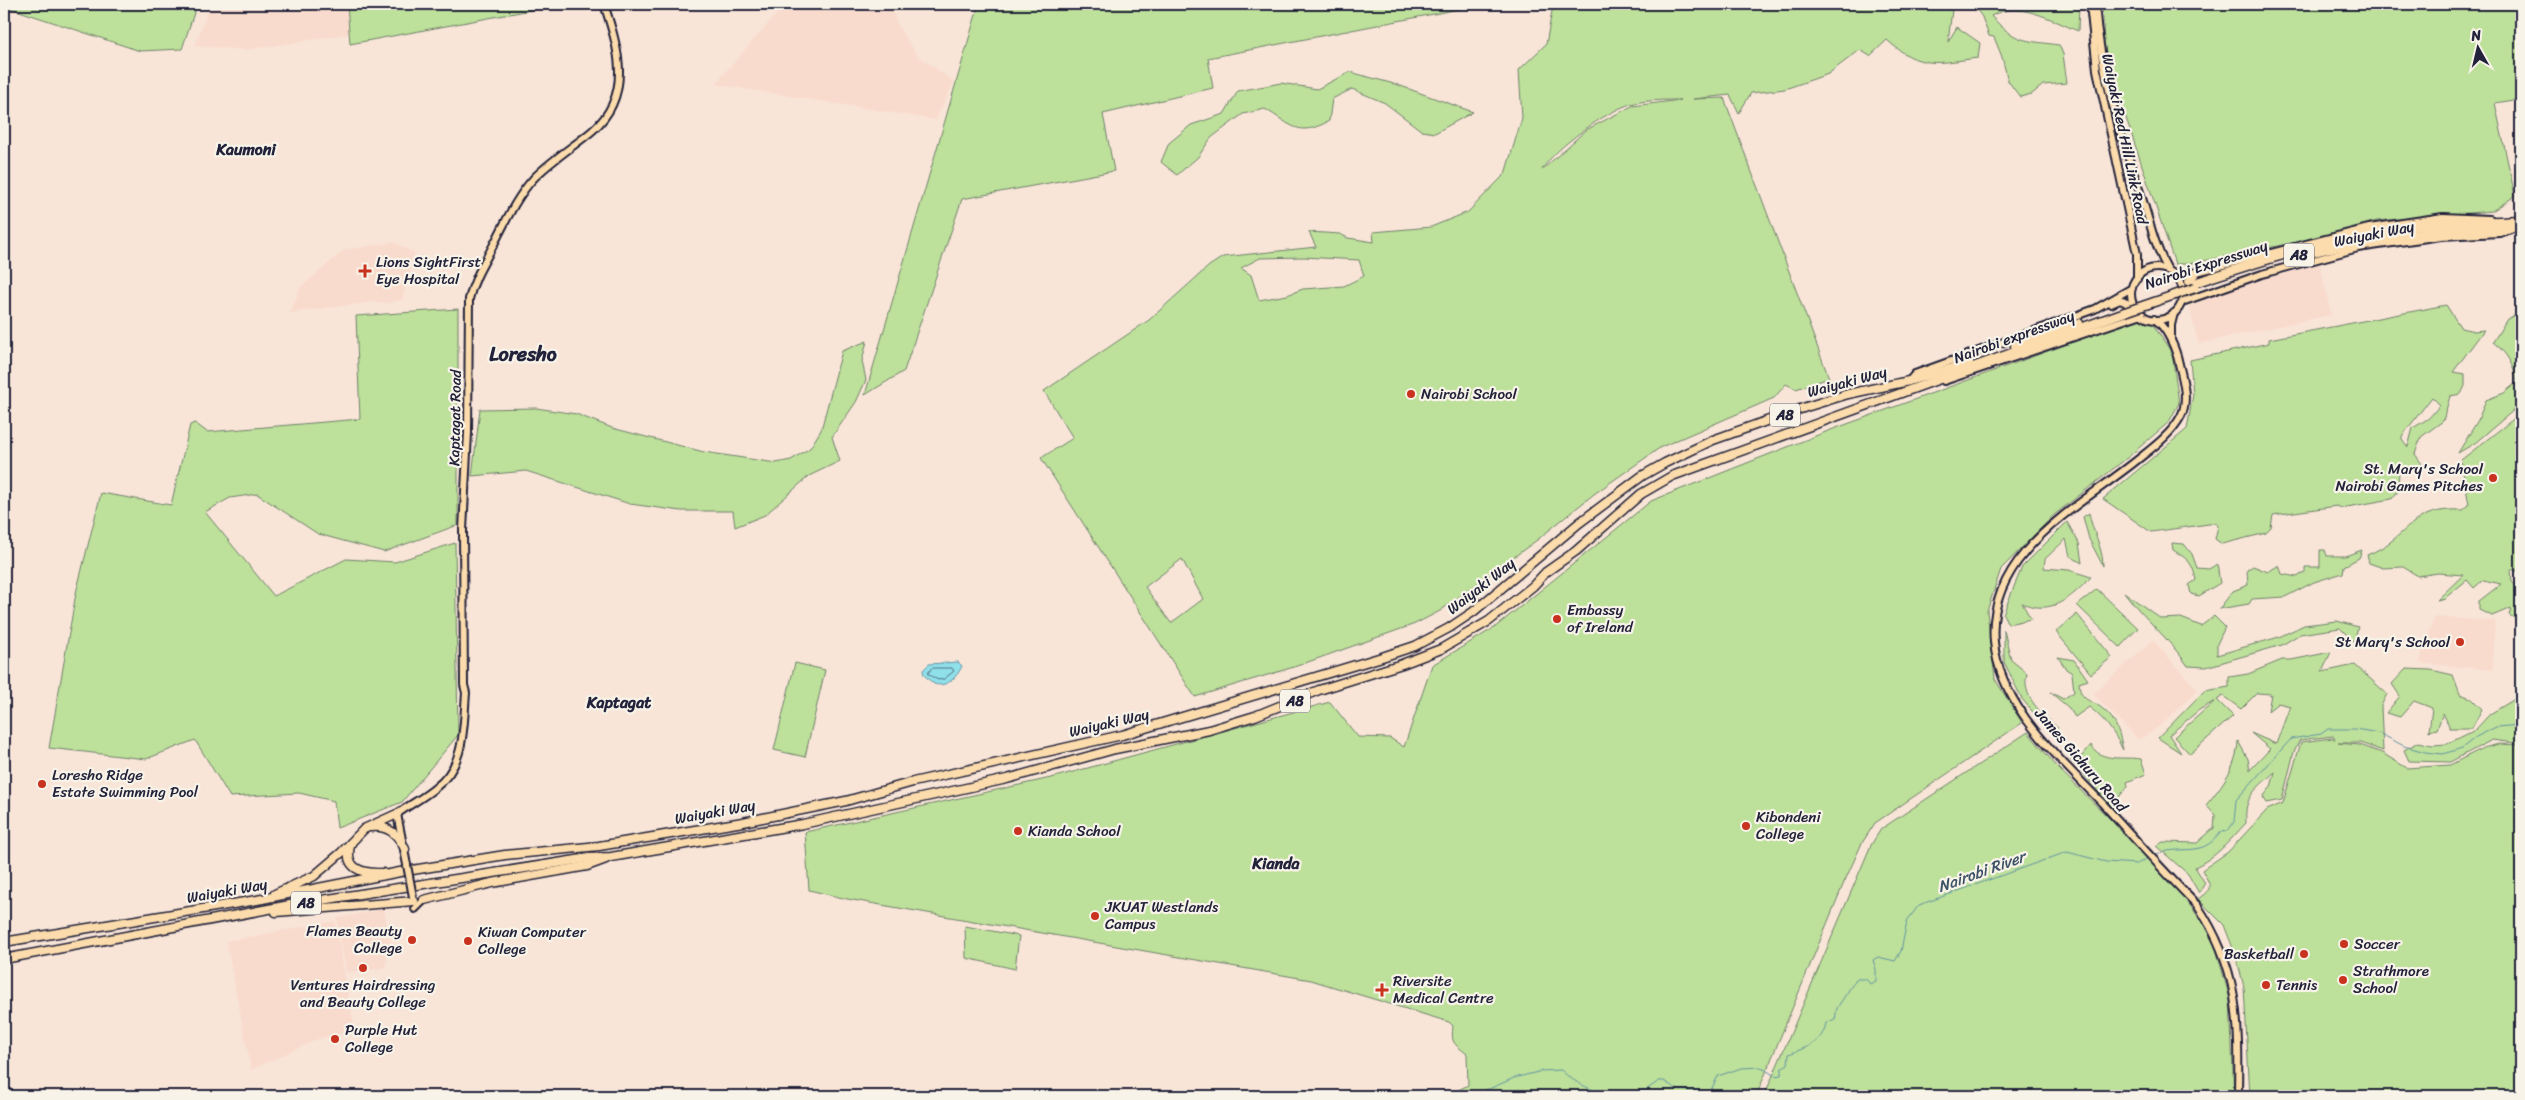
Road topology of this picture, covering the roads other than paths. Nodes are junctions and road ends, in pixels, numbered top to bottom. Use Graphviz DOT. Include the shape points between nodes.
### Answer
graph roads {
  1 [pos="604,4"];
  2 [pos="2090,4"];
  3 [pos="2096,4"];
  4 [pos="2125,153"];
  5 [pos="2116,160"];
  6 [pos="2501,221"];
  7 [pos="2520,225"];
  8 [pos="2403,231"];
  9 [pos="2168,270"];
  10 [pos="2197,273"];
  11 [pos="2177,277"];
  12 [pos="2137,279"];
  13 [pos="2132,288"];
  14 [pos="2206,292"];
  15 [pos="2182,302"];
  16 [pos="2095,309"];
  17 [pos="2174,313"];
  18 [pos="2142,314"];
  19 [pos="2125,315"];
  20 [pos="2154,319"];
  21 [pos="2171,341"];
  22 [pos="1971,365"];
  23 [pos="1909,381"];
  24 [pos="1914,389"];
  25 [pos="1117,736"];
  26 [pos="1120,748"];
  27 [pos="1056,749"];
  28 [pos="1061,764"];
  29 [pos="397,814"];
  30 [pos="364,829"];
  31 [pos="354,839"];
  32 [pos="405,853"];
  33 [pos="505,855"];
  34 [pos="610,857"];
  35 [pos="400,872"];
  36 [pos="503,872"];
  37 [pos="368,880"];
  38 [pos="363,894"];
  39 [pos="257,900"];
  40 [pos="424,900"];
  41 [pos="414,902"];
  42 [pos="170,915"];
  43 [pos="238,915"];
  44 [pos="172,926"];
  45 [pos="4,942"];
  46 [pos="4,959"];
  47 [pos="2238,1096"];
  1 -- 29 [label="main road, Kaptagat Road" via="620,56 619,80 610,107 594,129 534,178 515,203 474,280 469,299 463,575 466,692 461,751 437,787"];
  2 -- 5 [label="main road, Waiyaki Red Hill Link Road" via="2097,70"];
  3 -- 4 [label="main road, Waiyaki Red Hill Link Road" via="2106,80"];
  4 -- 5 [label="main road"];
  4 -- 9 [label="main road, Waiyaki Red Hill Link Road" via="2156,247"];
  5 -- 12 [label="main road, Waiyaki Red Hill Link Road" via="2136,254"];
  6 -- 7 [label="highway, Nairobi Expressway / A8"];
  6 -- 8 [label="highway, Nairobi Expressway / A8"];
  6 -- 10 [label="main road, Waiyaki Way" via="2459,216 2390,224 2316,240"];
  7 -- 8 [label="highway, Nairobi Expressway / A8"];
  7 -- 14 [label="main road, Waiyaki Way / A8" via="2500,233 2414,239 2358,248"];
  8 -- 19 [label="highway, Nairobi Expressway / A8, bridge" via="2268,264"];
  8 -- 22 [label="highway, Nairobi Expressway / A8, bridge" via="2337,241 2264,260"];
  9 -- 11 [label="main road"];
  9 -- 12 [label="main road" via="2147,270"];
  10 -- 11 [label="main road, Waiyaki Way"];
  10 -- 14 [label="main road" via="2190,278 2188,287 2195,293"];
  11 -- 15 [label="main road" via="2183,293"];
  12 -- 13 [label="main road"];
  13 -- 16 [label="main road, Waiyaki Way"];
  13 -- 18 [label="main road" via="2133,302"];
  14 -- 15 [label="main road, Waiyaki Way / A8"];
  15 -- 17 [label="main road"];
  16 -- 19 [label="main road" via="2124,301 2130,312"];
  16 -- 23 [label="main road, Waiyaki Way" via="1915,374"];
  17 -- 20 [label="main road"];
  17 -- 21 [label="main road"];
  18 -- 19 [label="main road, Waiyaki Way / A8"];
  18 -- 20 [label="main road"];
  19 -- 22 [label="highway, Nairobi expressway / A8"];
  19 -- 24 [label="main road, Waiyaki Way / A8" via="1986,368"];
  20 -- 21 [label="main road"];
  21 -- 47 [label="main road, James Gichuru Road" via="2178,357 2184,392 2181,416 2162,441 2027,548 2001,590 1993,629 2000,671 2030,724 2197,905 2211,926 2225,955 2231,978 2237,1020"];
  22 -- 23 [label="highway, Nairobi Expressway / A8"];
  22 -- 24 [label="highway, Nairobi expressway / A8"];
  23 -- 25 [label="highway, Waiyaki Way / A8" via="1806,407 1713,440 1665,463 1579,523 1473,612 1415,646"];
  24 -- 26 [label="highway, Waiyaki Way / A8" via="1672,476 1636,498 1489,621 1441,649 1319,690 1255,716 1208,730"];
  25 -- 26 [label="highway" via="1115,744"];
  25 -- 27 [label="highway, Waiyaki Way / A8"];
  26 -- 28 [label="highway, Waiyaki Way / A8"];
  27 -- 28 [label="highway" via="1055,760"];
  27 -- 33 [label="highway, Waiyaki Way / A8" via="846,801 743,822 599,846"];
  28 -- 34 [label="highway, Waiyaki Way / A8" via="803,824"];
  29 -- 30 [label="highway"];
  29 -- 32 [label="main road"];
  30 -- 31 [label="highway"];
  30 -- 32 [label="highway" via="389,830 400,839"];
  31 -- 35 [label="highway" via="349,850 358,870 364,874"];
  31 -- 39 [label="highway" via="314,876"];
  32 -- 41 [label="main road, bridge"];
  33 -- 35 [label="highway, Waiyaki Way / A8"];
  33 -- 36 [label="highway"];
  34 -- 36 [label="highway, Waiyaki Way / A8"];
  34 -- 40 [label="highway, Waiyaki Way / A8" via="587,866 492,883"];
  35 -- 37 [label="highway, Waiyaki Way / A8"];
  36 -- 38 [label="highway, Waiyaki Way / A8"];
  37 -- 38 [label="highway"];
  37 -- 39 [label="highway, Waiyaki Way / A8"];
  38 -- 43 [label="highway, Waiyaki Way / A8"];
  39 -- 42 [label="highway, Waiyaki Way / A8"];
  40 -- 41 [label="main road"];
  41 -- 43 [label="highway, Waiyaki Way / A8"];
  42 -- 44 [label="highway"];
  42 -- 45 [label="highway, Waiyaki Way / A8"];
  43 -- 44 [label="highway, Waiyaki Way / A8"];
  44 -- 46 [label="highway, Waiyaki Way / A8"];
}
